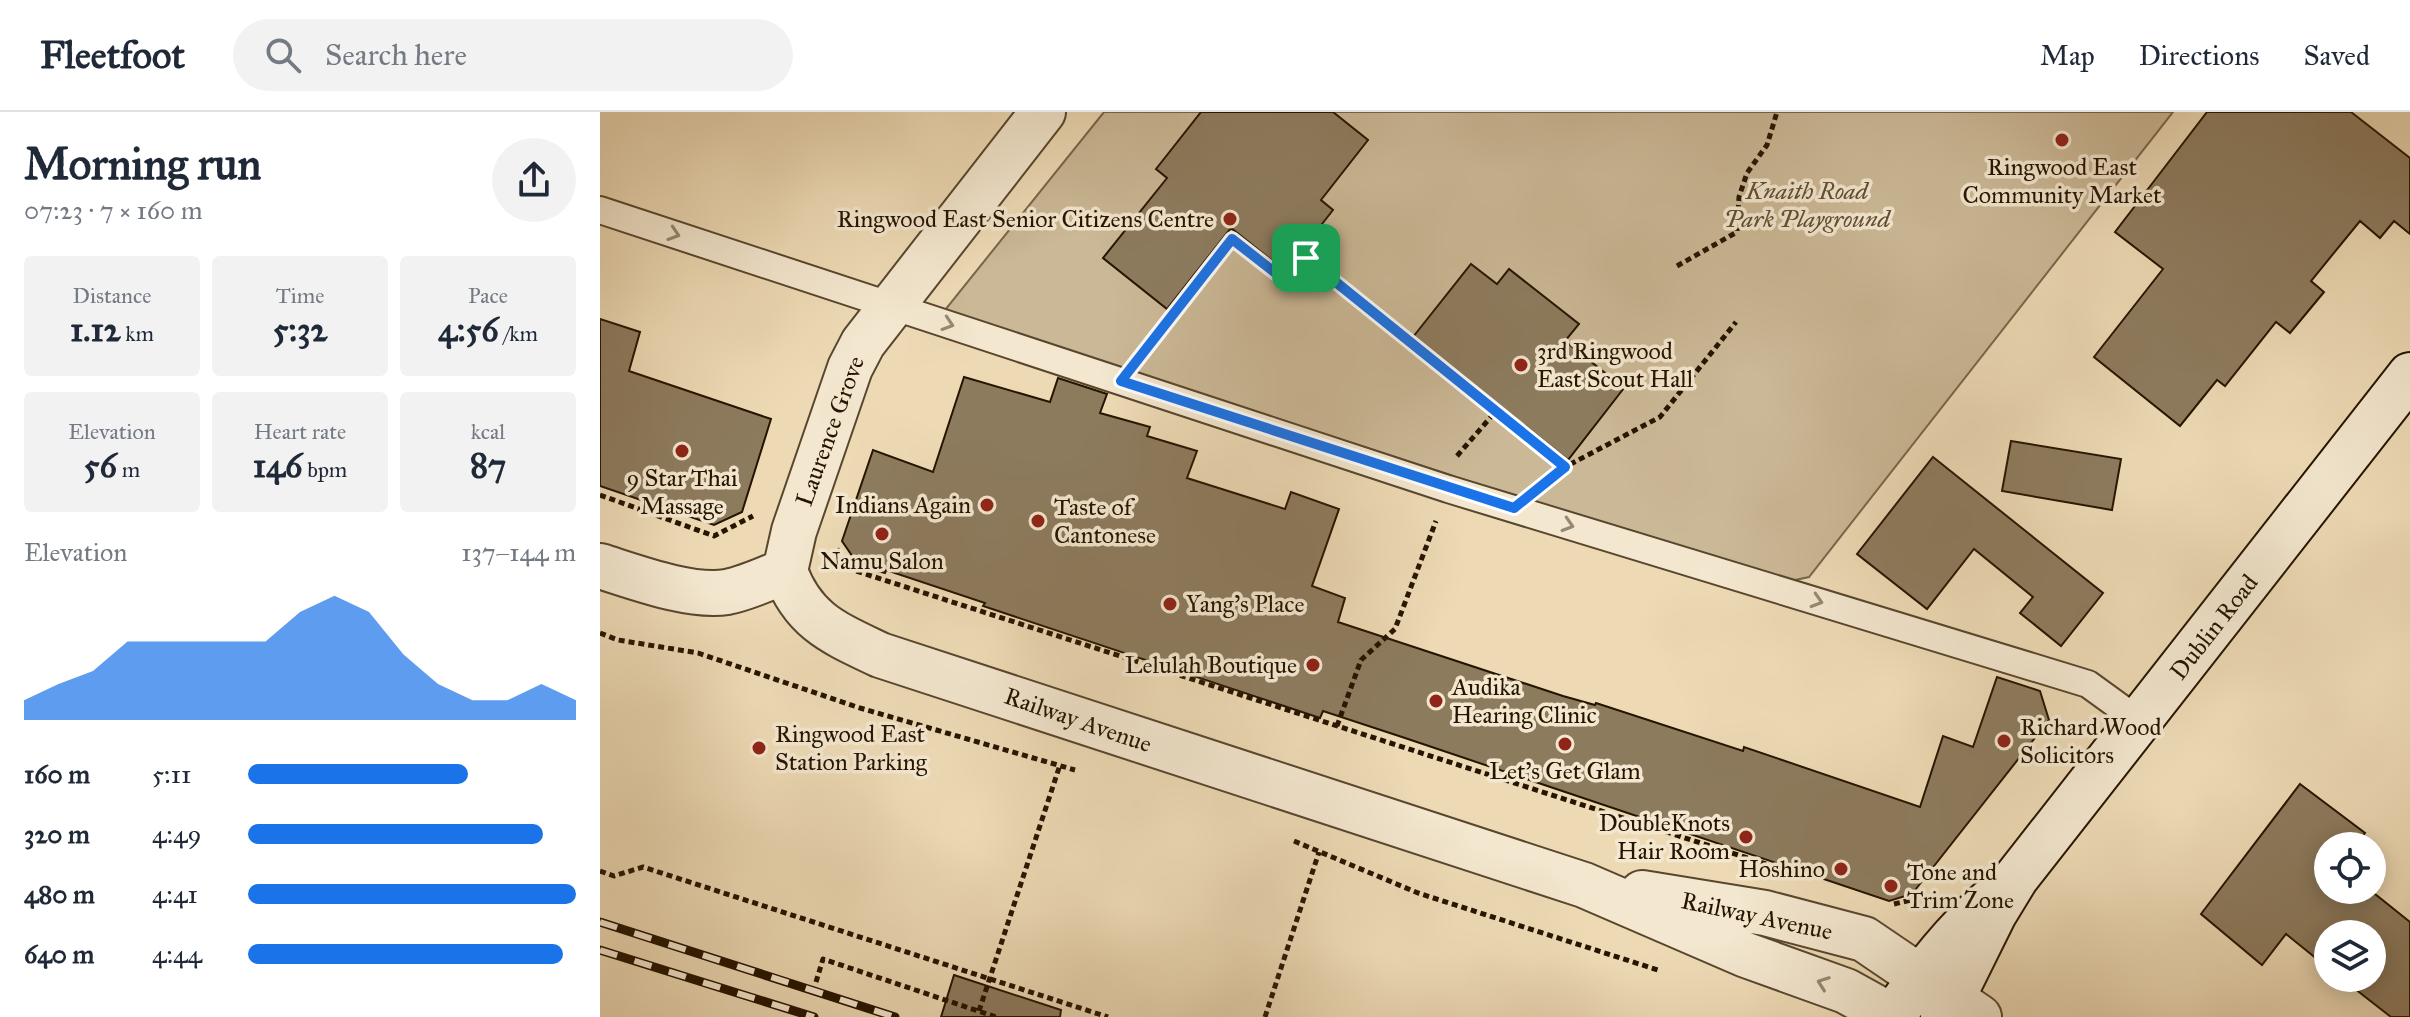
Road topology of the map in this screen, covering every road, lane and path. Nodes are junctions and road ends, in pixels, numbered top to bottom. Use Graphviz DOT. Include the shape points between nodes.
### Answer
graph roads {
  1 [pos="1043,112"];
  2 [pos="1777,112"];
  3 [pos="600,210"];
  4 [pos="1677,266"];
  5 [pos="891,304"];
  6 [pos="1736,322"];
  7 [pos="2410,375"];
  8 [pos="1121,381"];
  9 [pos="1496,411"];
  10 [pos="1565,467"];
  11 [pos="1448,489"];
  12 [pos="600,495"];
  13 [pos="1514,508"];
  14 [pos="766,520"];
  15 [pos="827,544"];
  16 [pos="600,566"];
  17 [pos="785,571"];
  18 [pos="600,633"];
  19 [pos="2139,721"];
  20 [pos="1337,726"];
  21 [pos="1060,765"];
  22 [pos="1086,773"];
  23 [pos="1290,839"];
  24 [pos="1319,852"];
  25 [pos="1771,866"];
  26 [pos="600,871"];
  27 [pos="1584,885"];
  28 [pos="1924,897"];
  29 [pos="1891,905"];
  30 [pos="1676,976"];
  31 [pos="991,979"];
  32 [pos="816,982"];
  33 [pos="1949,1002"];
  34 [pos="979,1011"];
  35 [pos="996,1017"];
  36 [pos="1108,1017"];
  37 [pos="1265,1017"];
  38 [pos="1893,1017"];
  1 -- 5 [label="street, Laurence Grove"];
  2 -- 4 [label="path" via="1767,145 1747,173 1737,232"];
  3 -- 5 [label="lane, one-way"];
  5 -- 8 [label="lane, one-way"];
  5 -- 17 [label="street, Laurence Grove" via="850,368"];
  6 -- 10 [label="path" via="1660,417"];
  7 -- 19 [label="street, Dublin Road"];
  8 -- 9 [label="path" via="1232,239 1287,282 1306,258"];
  8 -- 11 [label="lane"];
  9 -- 10 [label="path"];
  9 -- 11 [label="path" via="1451,463"];
  10 -- 13 [label="path"];
  11 -- 13 [label="lane"];
  11 -- 20 [label="path" via="1395,629 1361,660"];
  12 -- 14 [label="path" via="714,536 751,516"];
  13 -- 19 [label="lane, one-way" via="2088,684"];
  15 -- 20 [label="path" via="853,570"];
  16 -- 17 [label="street" via="712,593"];
  17 -- 27 [label="street, Railway Avenue" via="794,596 814,618 880,655"];
  18 -- 21 [label="path" via="698,653 860,708"];
  19 -- 33 [label="street, Dublin Road" via="2016,878 1961,926"];
  20 -- 25 [label="path"];
  21 -- 22 [label="path"];
  21 -- 31 [label="path"];
  23 -- 24 [label="path"];
  24 -- 30 [label="path" via="1418,893"];
  24 -- 37 [label="path"];
  26 -- 31 [label="path" via="614,876 643,867"];
  27 -- 33 [label="street, Railway Avenue" via="1739,908 1864,939"];
  38 -- 27 [label="street, Railway Avenue, one-way" via="1846,991 1746,955"];
  28 -- 29 [label="path"];
  31 -- 34 [label="path"];
  31 -- 36 [label="path"];
  32 -- 34 [label="path" via="823,959"];
  33 -- 38 [label="street, Dublin Road"];
  34 -- 35 [label="path"];
}
